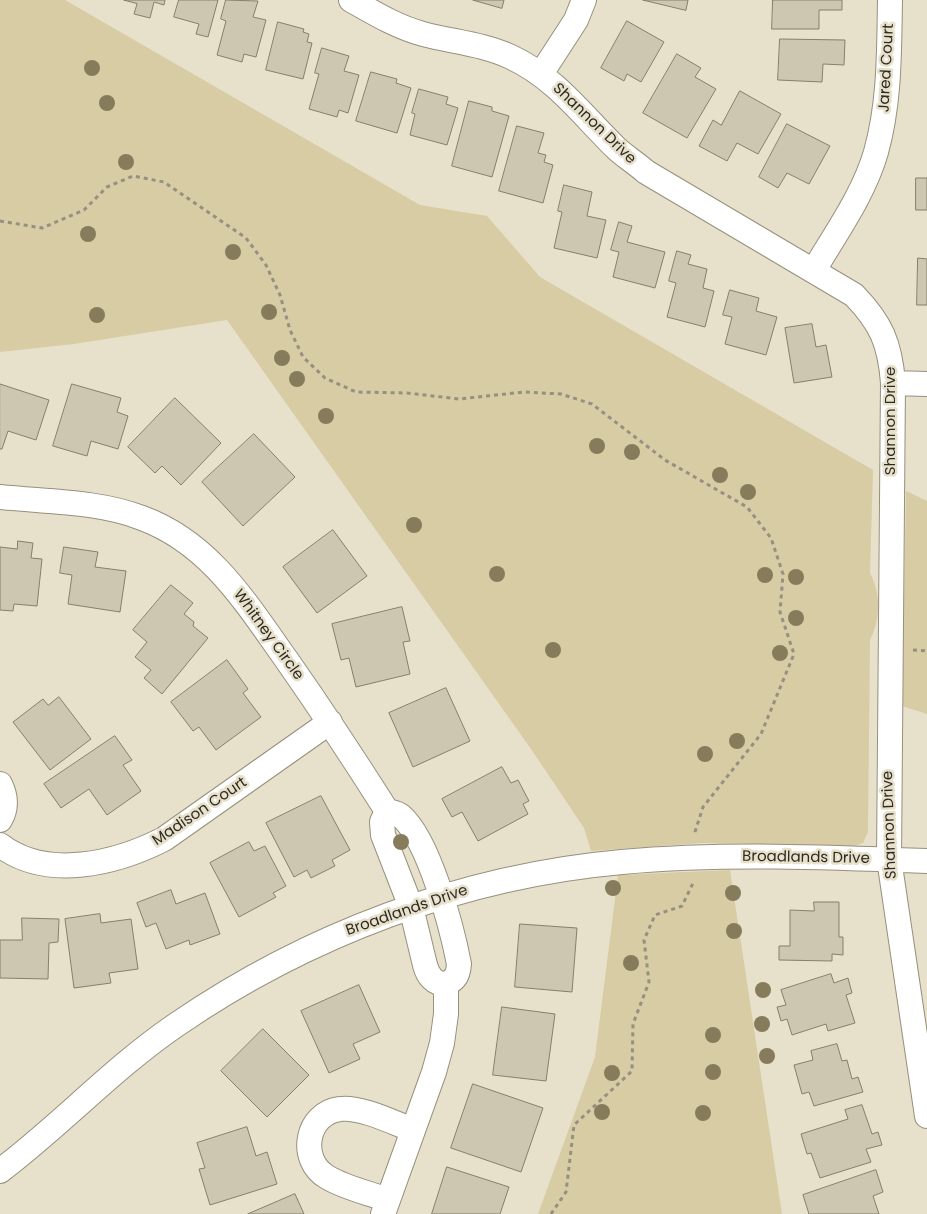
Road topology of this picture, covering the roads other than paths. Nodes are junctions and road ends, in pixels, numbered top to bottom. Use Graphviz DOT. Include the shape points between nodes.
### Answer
graph roads {
  1 [pos="351,0"];
  2 [pos="584,0"];
  3 [pos="890,0"];
  4 [pos="541,74"];
  5 [pos="814,270"];
  6 [pos="893,383"];
  7 [pos="927,384"];
  8 [pos="0,497"];
  9 [pos="330,722"];
  10 [pos="0,784"];
  11 [pos="387,811"];
  12 [pos="0,820"];
  13 [pos="0,845"];
  14 [pos="889,860"];
  15 [pos="927,861"];
  16 [pos="441,897"];
  17 [pos="411,907"];
  18 [pos="446,984"];
  19 [pos="927,1116"];
  20 [pos="413,1130"];
  21 [pos="0,1171"];
  22 [pos="385,1207"];
  1 -- 4 [label="street, Shannon Drive" via="384,19 422,33 480,46 511,57"];
  2 -- 4 [label="street" via="576,20"];
  3 -- 5 [label="street, Jared Court" via="886,112 876,153 861,188"];
  4 -- 5 [label="street, Shannon Drive" via="569,97 618,150 646,172"];
  5 -- 6 [label="street, Shannon Drive" via="854,295 872,313 884,334 891,358"];
  6 -- 7 [label="street"];
  6 -- 14 [label="street, Shannon Drive"];
  8 -- 9 [label="street, Whitney Circle" via="108,508 142,518 196,548 238,592"];
  9 -- 11 [label="street, Whitney Circle"];
  9 -- 13 [label="street, Madison Court" via="164,839 136,853 105,862 71,865 36,862"];
  10 -- 12 [label="street" via="5,808"];
  11 -- 16 [label="street, Whitney Circle" via="400,815 408,824 423,850"];
  11 -- 17 [label="street" via="382,822 383,835"];
  14 -- 15 [label="street, Broadlands Drive"];
  14 -- 16 [label="street, Broadlands Drive" via="694,857 620,862 555,871"];
  14 -- 19 [label="street, Shannon Drive"];
  16 -- 17 [label="street, Broadlands Drive"];
  16 -- 18 [label="street, Whitney Circle" via="459,964 454,980"];
  17 -- 18 [label="street" via="428,974 434,981"];
  17 -- 21 [label="street, Broadlands Drive" via="290,958 200,1010 123,1064"];
  18 -- 20 [label="street" via="442,1043"];
  20 -- 22 [label="street"];
  20 -- 22 [label="street" via="352,1109 339,1109 317,1121 311,1132 308,1145 317,1169"];
}
